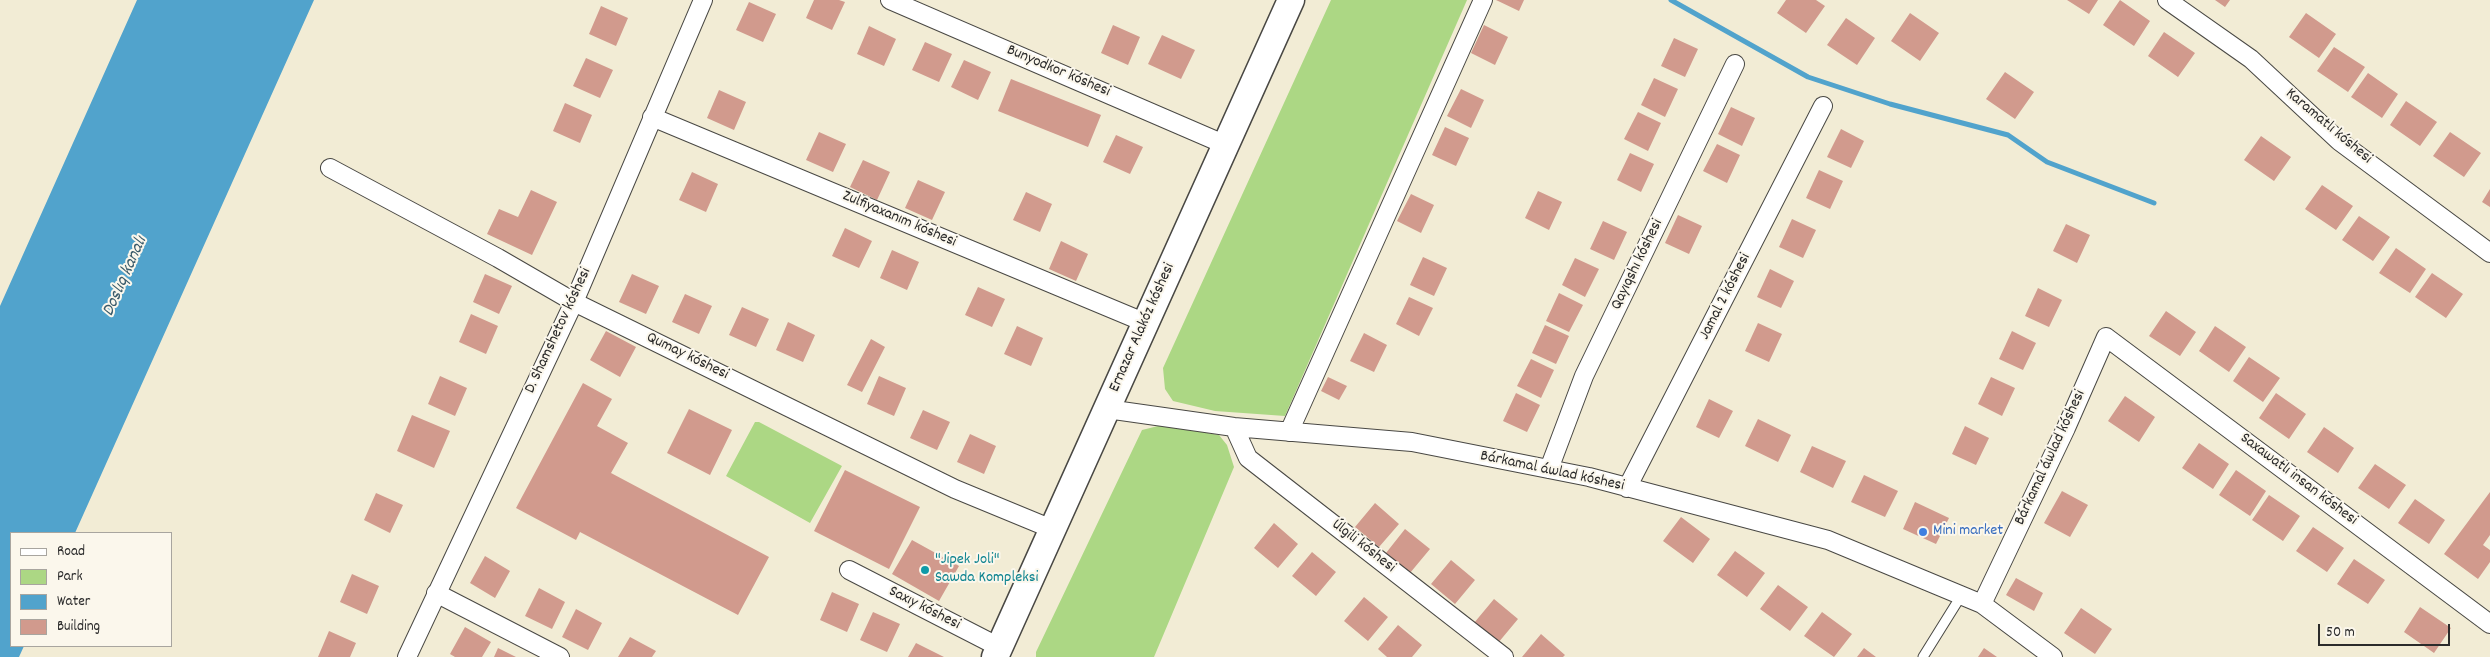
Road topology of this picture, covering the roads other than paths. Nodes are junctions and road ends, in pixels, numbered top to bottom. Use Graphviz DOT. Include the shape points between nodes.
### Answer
graph roads {
  1 [pos="703,0"];
  2 [pos="890,0"];
  3 [pos="1292,0"];
  4 [pos="1483,0"];
  5 [pos="2167,0"];
  6 [pos="1735,64"];
  7 [pos="1823,106"];
  8 [pos="652,117"];
  9 [pos="1226,145"];
  10 [pos="330,168"];
  11 [pos="2490,253"];
  12 [pos="574,302"];
  13 [pos="1146,323"];
  14 [pos="2106,337"];
  15 [pos="1107,409"];
  16 [pos="1234,427"];
  17 [pos="1289,432"];
  18 [pos="1550,470"];
  19 [pos="1627,488"];
  20 [pos="1052,529"];
  21 [pos="849,570"];
  22 [pos="436,593"];
  23 [pos="1961,596"];
  24 [pos="1982,604"];
  25 [pos="2490,624"];
  26 [pos="997,652"];
  27 [pos="407,657"];
  28 [pos="560,657"];
  29 [pos="1504,657"];
  30 [pos="1923,657"];
  31 [pos="2054,657"];
  1 -- 8 [label="street, D. Shamshetov kóshesi"];
  2 -- 9 [label="street, Bunyodkor kóshesi"];
  3 -- 9 [label="main road, Ernazar Alakóz kóshesi"];
  4 -- 17 [label="street"];
  5 -- 11 [label="street, Karamatlı kóshesi" via="2251,59 2339,141"];
  6 -- 18 [label="street, Qayıqshı kóshesi" via="1584,376"];
  7 -- 19 [label="street, Jamal 2 kóshesi"];
  8 -- 12 [label="street, D. Shamshetov kóshesi"];
  8 -- 13 [label="street, Zulfiyaxanım kóshesi"];
  9 -- 13 [label="main road, Ernazar Alakóz kóshesi"];
  10 -- 12 [label="street, Qumay kóshesi"];
  12 -- 20 [label="street, Qumay kóshesi" via="955,489"];
  12 -- 22 [label="street, D. Shamshetov kóshesi"];
  13 -- 15 [label="main road, Ernazar Alakóz kóshesi"];
  14 -- 24 [label="street, Bárkamal áwlad kóshesi"];
  14 -- 25 [label="street, Saxawatlı insan kóshesi"];
  15 -- 16 [label="street, Bárkamal áwlad kóshesi"];
  15 -- 20 [label="main road, Ernazar Alakóz kóshesi"];
  16 -- 17 [label="street, Bárkamal áwlad kóshesi"];
  16 -- 29 [label="street, Úlgili kóshesi" via="1248,458"];
  17 -- 18 [label="street, Bárkamal áwlad kóshesi" via="1412,442"];
  18 -- 19 [label="street, Bárkamal áwlad kóshesi"];
  19 -- 23 [label="street, Bárkamal áwlad kóshesi" via="1828,540"];
  20 -- 26 [label="main road, Ernazar Alakóz kóshesi"];
  21 -- 26 [label="street, Saxıy kóshesi"];
  22 -- 27 [label="street, D. Shamshetov kóshesi"];
  22 -- 28 [label="street"];
  23 -- 24 [label="street, Bárkamal áwlad kóshesi"];
  23 -- 30 [label="lane"];
  24 -- 31 [label="street, Bárkamal áwlad kóshesi"];
}
